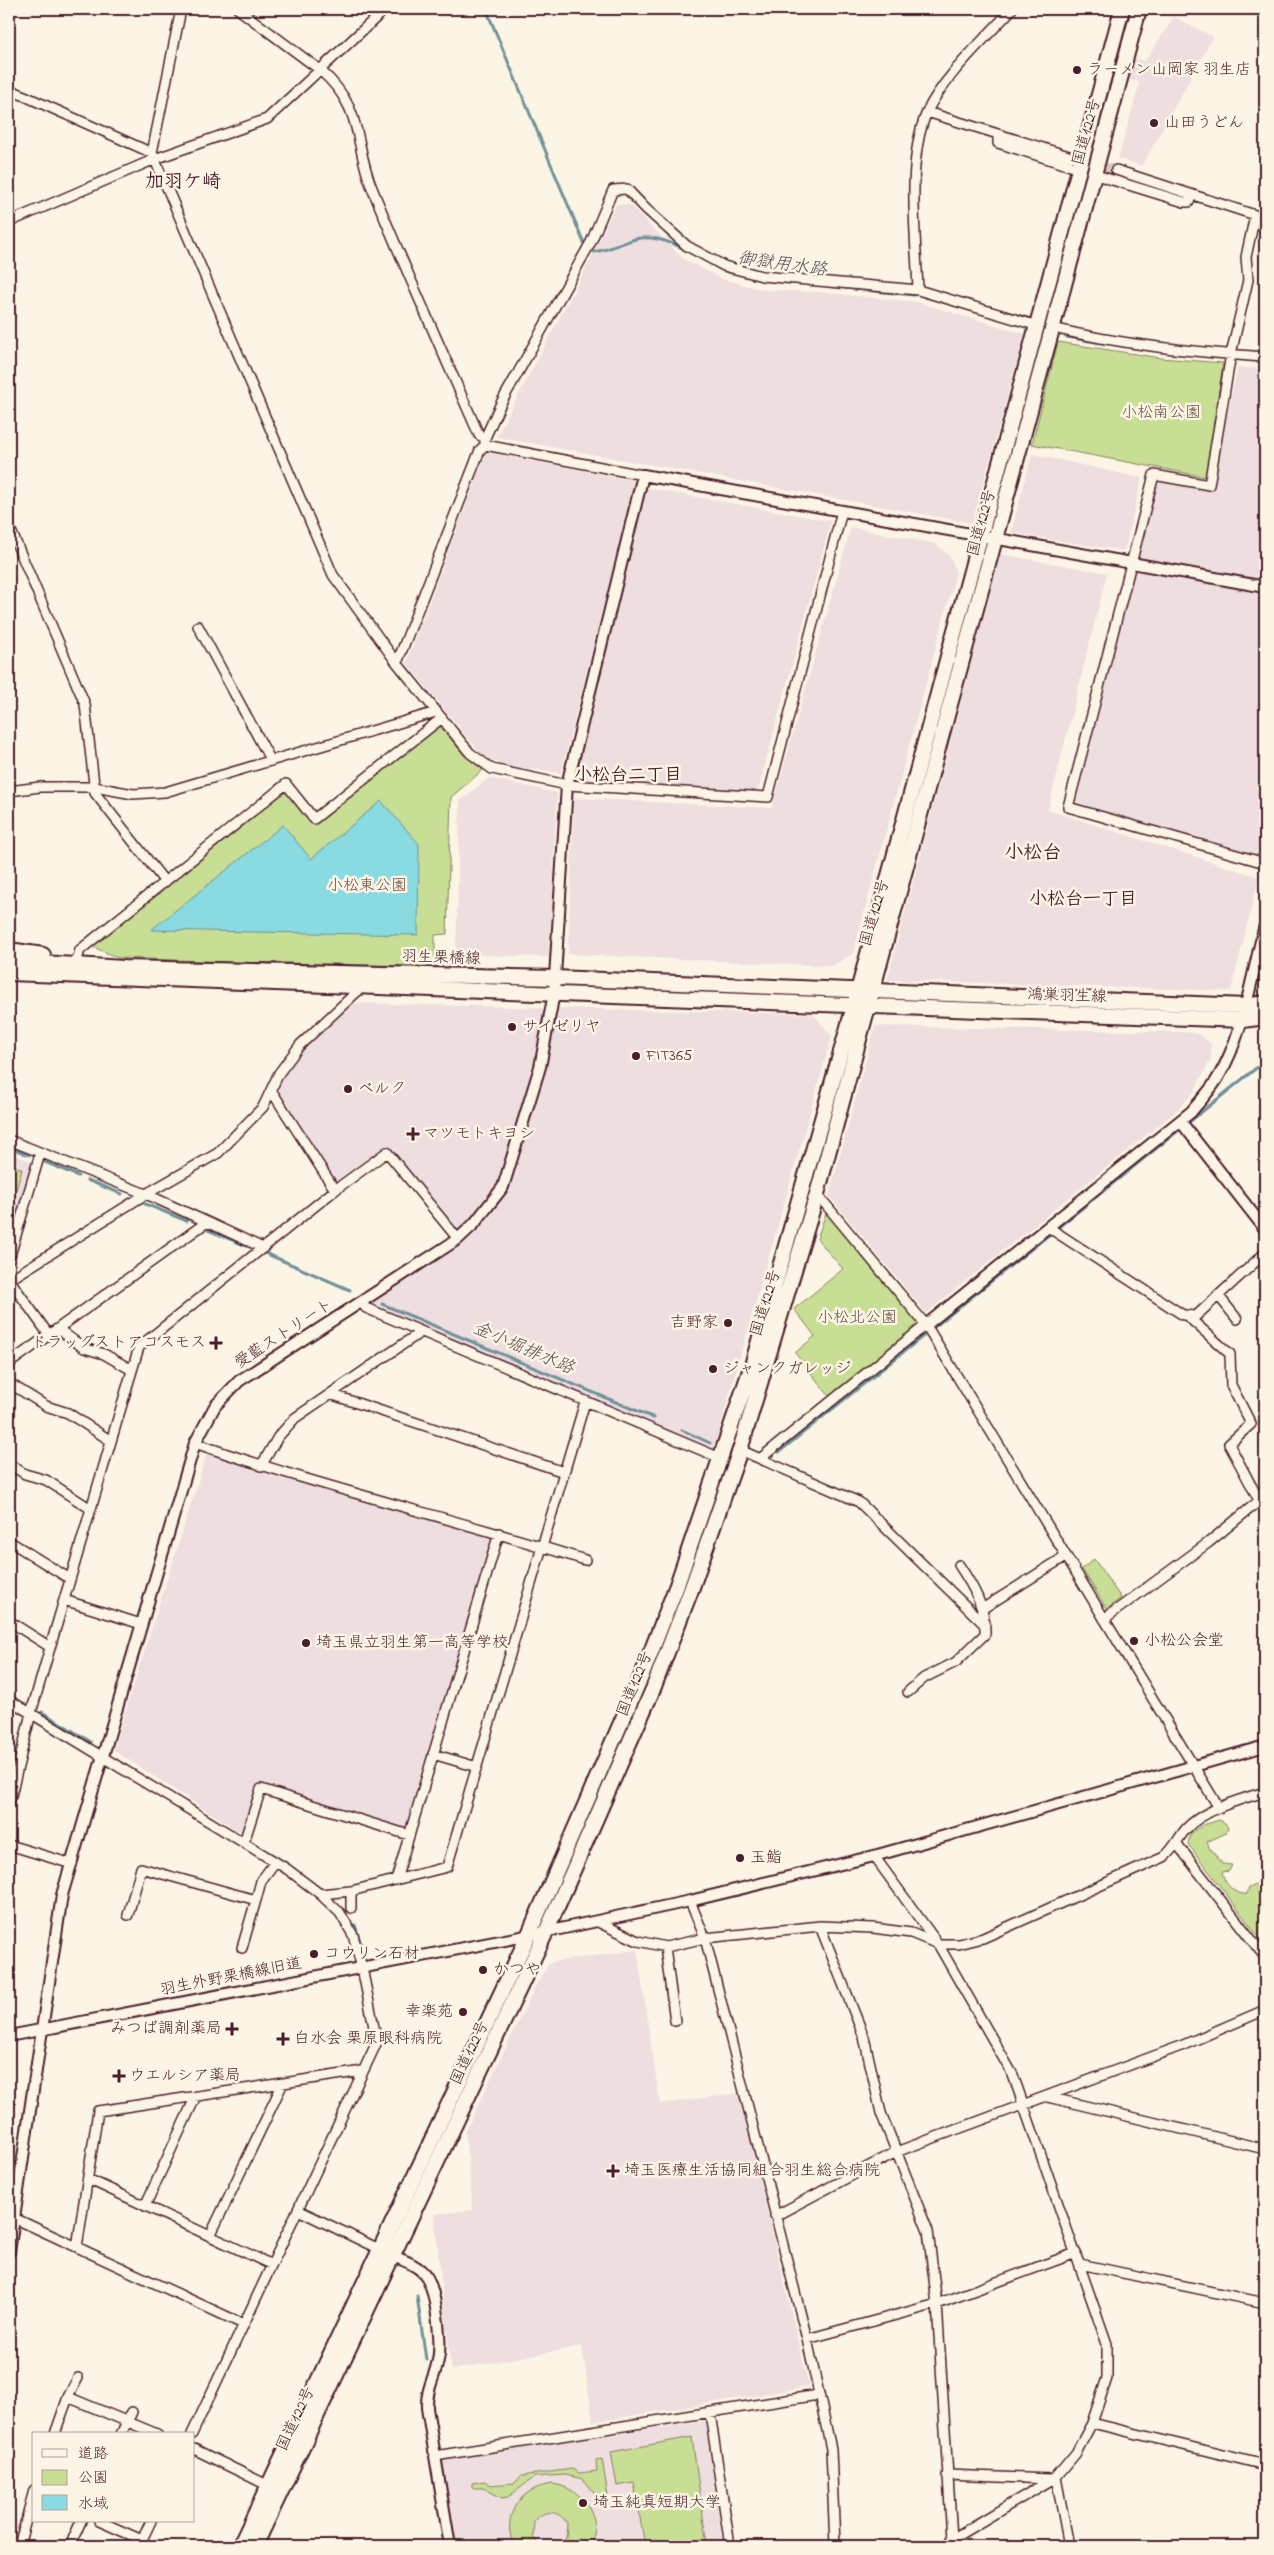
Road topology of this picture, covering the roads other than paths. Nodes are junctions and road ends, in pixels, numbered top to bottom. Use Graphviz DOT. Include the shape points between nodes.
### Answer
graph roads {
  1 [pos="181,9"];
  2 [pos="238,9"];
  3 [pos="377,9"];
  4 [pos="1012,9"];
  5 [pos="1122,9"];
  6 [pos="1139,9"];
  7 [pos="320,70"];
  8 [pos="9,89"];
  9 [pos="927,112"];
  10 [pos="998,135"];
  11 [pos="154,156"];
  12 [pos="1072,157"];
  13 [pos="1116,170"];
  14 [pos="1087,171"];
  15 [pos="1192,195"];
  16 [pos="9,222"];
  17 [pos="918,290"];
  18 [pos="1038,326"];
  19 [pos="1053,328"];
  20 [pos="1231,354"];
  21 [pos="1265,357"];
  22 [pos="485,441"];
  23 [pos="643,475"];
  24 [pos="842,511"];
  25 [pos="9,526"];
  26 [pos="988,539"];
  27 [pos="1131,562"];
  28 [pos="1265,587"];
  29 [pos="198,626"];
  30 [pos="397,663"];
  31 [pos="439,715"];
  32 [pos="271,761"];
  33 [pos="566,785"];
  34 [pos="95,787"];
  35 [pos="9,791"];
  36 [pos="1265,863"];
  37 [pos="165,882"];
  38 [pos="1265,925"];
  39 [pos="9,950"];
  40 [pos="76,960"];
  41 [pos="9,961"];
  42 [pos="9,973"];
  43 [pos="126,973"];
  44 [pos="555,978"];
  45 [pos="9,983"];
  46 [pos="362,987"];
  47 [pos="856,990"];
  48 [pos="871,990"];
  49 [pos="554,993"];
  50 [pos="1265,1003"];
  51 [pos="854,1006"];
  52 [pos="868,1007"];
  53 [pos="1244,1013"];
  54 [pos="1265,1017"];
  55 [pos="271,1090"];
  56 [pos="1182,1122"];
  57 [pos="9,1140"];
  58 [pos="40,1154"];
  59 [pos="335,1190"];
  60 [pos="146,1194"];
  61 [pos="817,1194"];
  62 [pos="207,1222"];
  63 [pos="1048,1227"];
  64 [pos="1265,1229"];
  65 [pos="458,1239"];
  66 [pos="263,1248"];
  67 [pos="1265,1253"];
  68 [pos="9,1259"];
  69 [pos="9,1280"];
  70 [pos="1218,1295"];
  71 [pos="361,1302"];
  72 [pos="1186,1315"];
  73 [pos="1237,1319"];
  74 [pos="926,1325"];
  75 [pos="58,1329"];
  76 [pos="421,1332"];
  77 [pos="49,1335"];
  78 [pos="9,1366"];
  79 [pos="132,1370"];
  80 [pos="9,1383"];
  81 [pos="330,1394"];
  82 [pos="585,1402"];
  83 [pos="111,1441"];
  84 [pos="195,1443"];
  85 [pos="740,1450"];
  86 [pos="720,1458"];
  87 [pos="762,1458"];
  88 [pos="9,1464"];
  89 [pos="261,1466"];
  90 [pos="564,1472"];
  91 [pos="1262,1498"];
  92 [pos="91,1509"];
  93 [pos="500,1533"];
  94 [pos="9,1541"];
  95 [pos="542,1546"];
  96 [pos="1066,1556"];
  97 [pos="585,1560"];
  98 [pos="959,1565"];
  99 [pos="70,1579"];
  100 [pos="64,1600"];
  101 [pos="982,1609"];
  102 [pos="1104,1619"];
  103 [pos="9,1621"];
  104 [pos="141,1624"];
  105 [pos="985,1624"];
  106 [pos="50,1648"];
  107 [pos="908,1692"];
  108 [pos="9,1700"];
  109 [pos="31,1713"];
  110 [pos="1265,1746"];
  111 [pos="433,1754"];
  112 [pos="102,1757"];
  113 [pos="477,1767"];
  114 [pos="1194,1767"];
  115 [pos="1265,1792"];
  116 [pos="9,1804"];
  117 [pos="1219,1808"];
  118 [pos="409,1835"];
  119 [pos="244,1842"];
  120 [pos="1177,1844"];
  121 [pos="9,1846"];
  122 [pos="874,1856"];
  123 [pos="275,1862"];
  124 [pos="72,1864"];
  125 [pos="396,1880"];
  126 [pos="351,1891"];
  127 [pos="320,1894"];
  128 [pos="256,1900"];
  129 [pos="690,1901"];
  130 [pos="352,1908"];
  131 [pos="128,1915"];
  132 [pos="598,1922"];
  133 [pos="820,1926"];
  134 [pos="546,1932"];
  135 [pos="529,1934"];
  136 [pos="705,1938"];
  137 [pos="938,1944"];
  138 [pos="665,1947"];
  139 [pos="242,1948"];
  140 [pos="1265,1957"];
  141 [pos="362,1968"];
  142 [pos="1265,2010"];
  143 [pos="676,2021"];
  144 [pos="41,2028"];
  145 [pos="9,2036"];
  146 [pos="363,2071"];
  147 [pos="283,2083"];
  148 [pos="196,2096"];
  149 [pos="1048,2098"];
  150 [pos="1024,2106"];
  151 [pos="1265,2149"];
  152 [pos="896,2152"];
  153 [pos="88,2179"];
  154 [pos="145,2206"];
  155 [pos="298,2210"];
  156 [pos="775,2216"];
  157 [pos="14,2218"];
  158 [pos="210,2236"];
  159 [pos="77,2247"];
  160 [pos="9,2252"];
  161 [pos="387,2253"];
  162 [pos="1076,2253"];
  163 [pos="1080,2264"];
  164 [pos="272,2265"];
  165 [pos="1265,2303"];
  166 [pos="937,2304"];
  167 [pos="243,2324"];
  168 [pos="807,2339"];
  169 [pos="78,2378"];
  170 [pos="818,2395"];
  171 [pos="68,2397"];
  172 [pos="132,2412"];
  173 [pos="710,2413"];
  174 [pos="126,2421"];
  175 [pos="1092,2423"];
  176 [pos="55,2432"];
  177 [pos="122,2432"];
  178 [pos="152,2432"];
  179 [pos="193,2432"];
  180 [pos="195,2449"];
  181 [pos="435,2456"];
  182 [pos="1265,2465"];
  183 [pos="948,2476"];
  184 [pos="1054,2478"];
  185 [pos="269,2486"];
  186 [pos="32,2496"];
  187 [pos="81,2522"];
  188 [pos="101,2522"];
  189 [pos="150,2522"];
  190 [pos="140,2543"];
  191 [pos="949,2543"];
  192 [pos="19,2546"];
  193 [pos="70,2546"];
  194 [pos="240,2546"];
  195 [pos="255,2546"];
  196 [pos="450,2546"];
  197 [pos="730,2546"];
  198 [pos="835,2546"];
  199 [pos="1069,2546"];
  1 -- 11 [label="street"];
  2 -- 7 [label="street"];
  3 -- 7 [label="street" via="380,14"];
  4 -- 9 [label="street" via="940,91"];
  5 -- 14 [label="main road, 国道122号"];
  6 -- 14 [label="main road, 国道122号"];
  7 -- 11 [label="street" via="266,119"];
  7 -- 22 [label="street" via="332,80 355,118 371,186 479,435"];
  8 -- 11 [label="street"];
  9 -- 10 [label="street"];
  9 -- 17 [label="street" via="915,160"];
  10 -- 12 [label="street"];
  10 -- 14 [label="street" via="998,143"];
  11 -- 16 [label="street"];
  11 -- 30 [label="street" via="333,575"];
  13 -- 15 [label="street"];
  14 -- 15 [label="street" via="1184,202 1189,202"];
  14 -- 18 [label="main road, 国道122号"];
  14 -- 19 [label="main road, 国道122号"];
  15 -- 20 [label="street" via="1255,215 1246,257 1248,280"];
  17 -- 18 [label="street"];
  17 -- 22 [label="street" via="762,276 724,266 687,246 627,189 613,190 591,242 501,403"];
  18 -- 26 [label="main road, 国道122号"];
  19 -- 20 [label="street" via="1107,339"];
  19 -- 26 [label="main road, 国道122号"];
  20 -- 21 [label="street"];
  20 -- 27 [label="street" via="1209,485 1154,475"];
  22 -- 23 [label="street"];
  22 -- 30 [label="street"];
  23 -- 24 [label="street"];
  23 -- 33 [label="street, 愛藍ストリート"];
  24 -- 26 [label="street"];
  24 -- 33 [label="street" via="768,797"];
  25 -- 34 [label="street" via="85,704"];
  26 -- 27 [label="street"];
  26 -- 47 [label="main road, 国道122号"];
  26 -- 48 [label="main road, 国道122号" via="928,790"];
  27 -- 28 [label="street"];
  27 -- 36 [label="street" via="1068,807"];
  29 -- 32 [label="street"];
  30 -- 31 [label="street"];
  31 -- 32 [label="street"];
  31 -- 33 [label="street" via="470,753 492,769"];
  31 -- 37 [label="street" via="314,819 286,784"];
  32 -- 34 [label="street" via="165,792 133,794"];
  33 -- 44 [label="street, 愛藍ストリート"];
  34 -- 35 [label="street" via="40,787"];
  34 -- 37 [label="street" via="95,793"];
  37 -- 40 [label="street" via="80,950"];
  38 -- 53 [label="street"];
  39 -- 40 [label="main road"];
  40 -- 43 [label="main road"];
  41 -- 43 [label="main road, 羽生栗橋線"];
  42 -- 43 [label="main road, 羽生栗橋線"];
  43 -- 44 [label="main road, 羽生栗橋線"];
  43 -- 45 [label="main road"];
  43 -- 46 [label="main road, 羽生栗橋線"];
  44 -- 47 [label="main road, 羽生栗橋線"];
  44 -- 49 [label="street, 愛藍ストリート"];
  46 -- 49 [label="main road, 羽生栗橋線"];
  46 -- 55 [label="street" via="300,1045"];
  47 -- 48 [label="main road, 羽生栗橋線"];
  47 -- 51 [label="main road, 国道122号"];
  48 -- 52 [label="main road, 国道122号"];
  48 -- 53 [label="main road, 鴻巣羽生線"];
  49 -- 51 [label="main road, 羽生栗橋線"];
  49 -- 65 [label="street, 愛藍ストリート" via="540,1067 503,1187"];
  50 -- 53 [label="main road, 鴻巣羽生線"];
  51 -- 52 [label="main road, 羽生栗橋線"];
  51 -- 86 [label="main road, 国道122号" via="753,1362"];
  52 -- 53 [label="main road, 鴻巣羽生線"];
  52 -- 61 [label="main road, 国道122号"];
  53 -- 54 [label="main road, 鴻巣羽生線"];
  53 -- 56 [label="street" via="1219,1076"];
  55 -- 59 [label="street"];
  55 -- 60 [label="street" via="263,1107 218,1152"];
  56 -- 63 [label="street"];
  56 -- 64 [label="street"];
  57 -- 58 [label="street"];
  58 -- 60 [label="street"];
  58 -- 68 [label="street"];
  59 -- 65 [label="street" via="387,1152"];
  59 -- 66 [label="street"];
  60 -- 62 [label="street"];
  60 -- 69 [label="street"];
  61 -- 74 [label="street"];
  61 -- 85 [label="main road, 国道122号"];
  62 -- 66 [label="street"];
  62 -- 75 [label="street"];
  63 -- 72 [label="street"];
  63 -- 74 [label="street"];
  65 -- 71 [label="street, 愛藍ストリート"];
  66 -- 79 [label="street" via="138,1347"];
  67 -- 70 [label="street"];
  69 -- 77 [label="street"];
  70 -- 72 [label="street" via="1196,1316"];
  70 -- 73 [label="street"];
  71 -- 76 [label="street" via="366,1308"];
  71 -- 84 [label="street, 愛藍ストリート" via="239,1381 215,1406"];
  72 -- 91 [label="street" via="1230,1354 1231,1385 1251,1424 1229,1444"];
  74 -- 87 [label="street"];
  74 -- 96 [label="street"];
  75 -- 77 [label="street"];
  75 -- 79 [label="street" via="84,1348 104,1354"];
  76 -- 81 [label="street"];
  76 -- 82 [label="street"];
  77 -- 78 [label="street"];
  79 -- 83 [label="street"];
  80 -- 83 [label="street" via="46,1406 68,1413"];
  81 -- 89 [label="street" via="287,1427"];
  81 -- 90 [label="street"];
  82 -- 86 [label="street"];
  82 -- 90 [label="street"];
  83 -- 92 [label="street"];
  84 -- 89 [label="street"];
  84 -- 104 [label="street, 愛藍ストリート"];
  85 -- 87 [label="street"];
  85 -- 134 [label="main road, 国道122号" via="653,1689"];
  86 -- 135 [label="main road, 国道122号" via="644,1670"];
  87 -- 105 [label="street" via="859,1502"];
  88 -- 92 [label="street" via="25,1474 46,1480"];
  89 -- 93 [label="street"];
  90 -- 95 [label="street"];
  91 -- 102 [label="street" via="1208,1543"];
  92 -- 99 [label="street"];
  93 -- 95 [label="street"];
  93 -- 111 [label="street"];
  94 -- 99 [label="street"];
  95 -- 97 [label="street"];
  95 -- 113 [label="street"];
  96 -- 101 [label="street"];
  96 -- 102 [label="street"];
  98 -- 101 [label="street" via="974,1586"];
  99 -- 100 [label="street"];
  100 -- 104 [label="street"];
  100 -- 106 [label="street"];
  101 -- 105 [label="street"];
  102 -- 114 [label="street"];
  103 -- 106 [label="street"];
  104 -- 112 [label="street, 愛藍ストリート"];
  105 -- 107 [label="street" via="985,1634 956,1662 924,1678"];
  106 -- 109 [label="street"];
  108 -- 109 [label="street"];
  109 -- 112 [label="street"];
  109 -- 116 [label="street"];
  110 -- 114 [label="street, 羽生外野栗橋線旧道"];
  111 -- 113 [label="street"];
  111 -- 118 [label="street"];
  112 -- 119 [label="street"];
  112 -- 124 [label="street, 愛藍ストリート"];
  113 -- 125 [label="street" via="447,1867"];
  114 -- 117 [label="street"];
  114 -- 122 [label="street, 羽生外野栗橋線旧道"];
  115 -- 117 [label="street"];
  117 -- 120 [label="street" via="1186,1830"];
  118 -- 119 [label="street" via="261,1789"];
  118 -- 125 [label="street"];
  119 -- 123 [label="street"];
  120 -- 137 [label="street" via="1164,1858 983,1938 959,1944"];
  120 -- 140 [label="street"];
  121 -- 124 [label="street"];
  122 -- 129 [label="street, 羽生外野栗橋線旧道"];
  122 -- 137 [label="street"];
  123 -- 127 [label="street"];
  123 -- 128 [label="street" via="261,1881"];
  124 -- 144 [label="street, 愛藍ストリート" via="62,1895"];
  125 -- 126 [label="street"];
  126 -- 127 [label="street"];
  126 -- 130 [label="street"];
  127 -- 141 [label="street" via="340,1913 352,1936"];
  128 -- 131 [label="street" via="142,1868"];
  128 -- 139 [label="street"];
  129 -- 132 [label="street, 羽生外野栗橋線旧道"];
  129 -- 136 [label="street"];
  132 -- 134 [label="street, 羽生外野栗橋線旧道"];
  132 -- 138 [label="street" via="638,1941"];
  133 -- 136 [label="street"];
  133 -- 137 [label="street" via="911,1933"];
  133 -- 152 [label="street" via="864,2037 881,2113"];
  134 -- 135 [label="street, 羽生外野栗橋線旧道"];
  134 -- 161 [label="main road, 国道122号"];
  135 -- 141 [label="street, 羽生外野栗橋線旧道"];
  135 -- 161 [label="main road, 国道122号"];
  136 -- 138 [label="street"];
  136 -- 156 [label="street"];
  137 -- 150 [label="street" via="1013,2075"];
  138 -- 143 [label="street"];
  141 -- 144 [label="street, 羽生外野栗橋線旧道"];
  141 -- 146 [label="street" via="377,2042"];
  142 -- 149 [label="street"];
  144 -- 145 [label="street, 羽生外野栗橋線旧道"];
  144 -- 157 [label="street, 愛藍ストリート"];
  146 -- 147 [label="street"];
  146 -- 155 [label="street"];
  147 -- 148 [label="street"];
  147 -- 158 [label="street"];
  148 -- 153 [label="street" via="98,2111"];
  148 -- 154 [label="street"];
  149 -- 150 [label="street"];
  149 -- 151 [label="street"];
  150 -- 152 [label="street"];
  150 -- 162 [label="street"];
  152 -- 156 [label="street"];
  152 -- 166 [label="street" via="928,2231"];
  153 -- 154 [label="street"];
  153 -- 159 [label="street"];
  154 -- 158 [label="street"];
  155 -- 161 [label="street"];
  155 -- 164 [label="street"];
  156 -- 168 [label="street"];
  157 -- 159 [label="street"];
  157 -- 160 [label="street, 愛藍ストリート"];
  158 -- 164 [label="street"];
  159 -- 167 [label="street"];
  161 -- 181 [label="street" via="420,2269 432,2289 440,2344 427,2397"];
  161 -- 185 [label="main road, 国道122号"];
  161 -- 195 [label="main road, 国道122号"];
  162 -- 163 [label="street"];
  162 -- 166 [label="street"];
  163 -- 165 [label="street"];
  163 -- 175 [label="street" via="1107,2344 1107,2378"];
  164 -- 167 [label="street"];
  166 -- 168 [label="street"];
  166 -- 183 [label="street"];
  167 -- 179 [label="street"];
  168 -- 170 [label="street"];
  169 -- 171 [label="street"];
  170 -- 173 [label="street"];
  170 -- 198 [label="street" via="831,2449"];
  171 -- 174 [label="street"];
  171 -- 176 [label="street"];
  172 -- 174 [label="street"];
  173 -- 181 [label="street"];
  173 -- 197 [label="street"];
  174 -- 177 [label="street"];
  174 -- 178 [label="street"];
  175 -- 182 [label="street"];
  175 -- 184 [label="street" via="1076,2454"];
  180 -- 185 [label="street"];
  181 -- 196 [label="street"];
  183 -- 184 [label="street"];
  183 -- 191 [label="street"];
  184 -- 191 [label="street"];
  184 -- 199 [label="street"];
  185 -- 194 [label="main road, 国道122号"];
  186 -- 192 [label="street"];
  187 -- 193 [label="street"];
  188 -- 190 [label="street"];
  189 -- 190 [label="street"];
}
